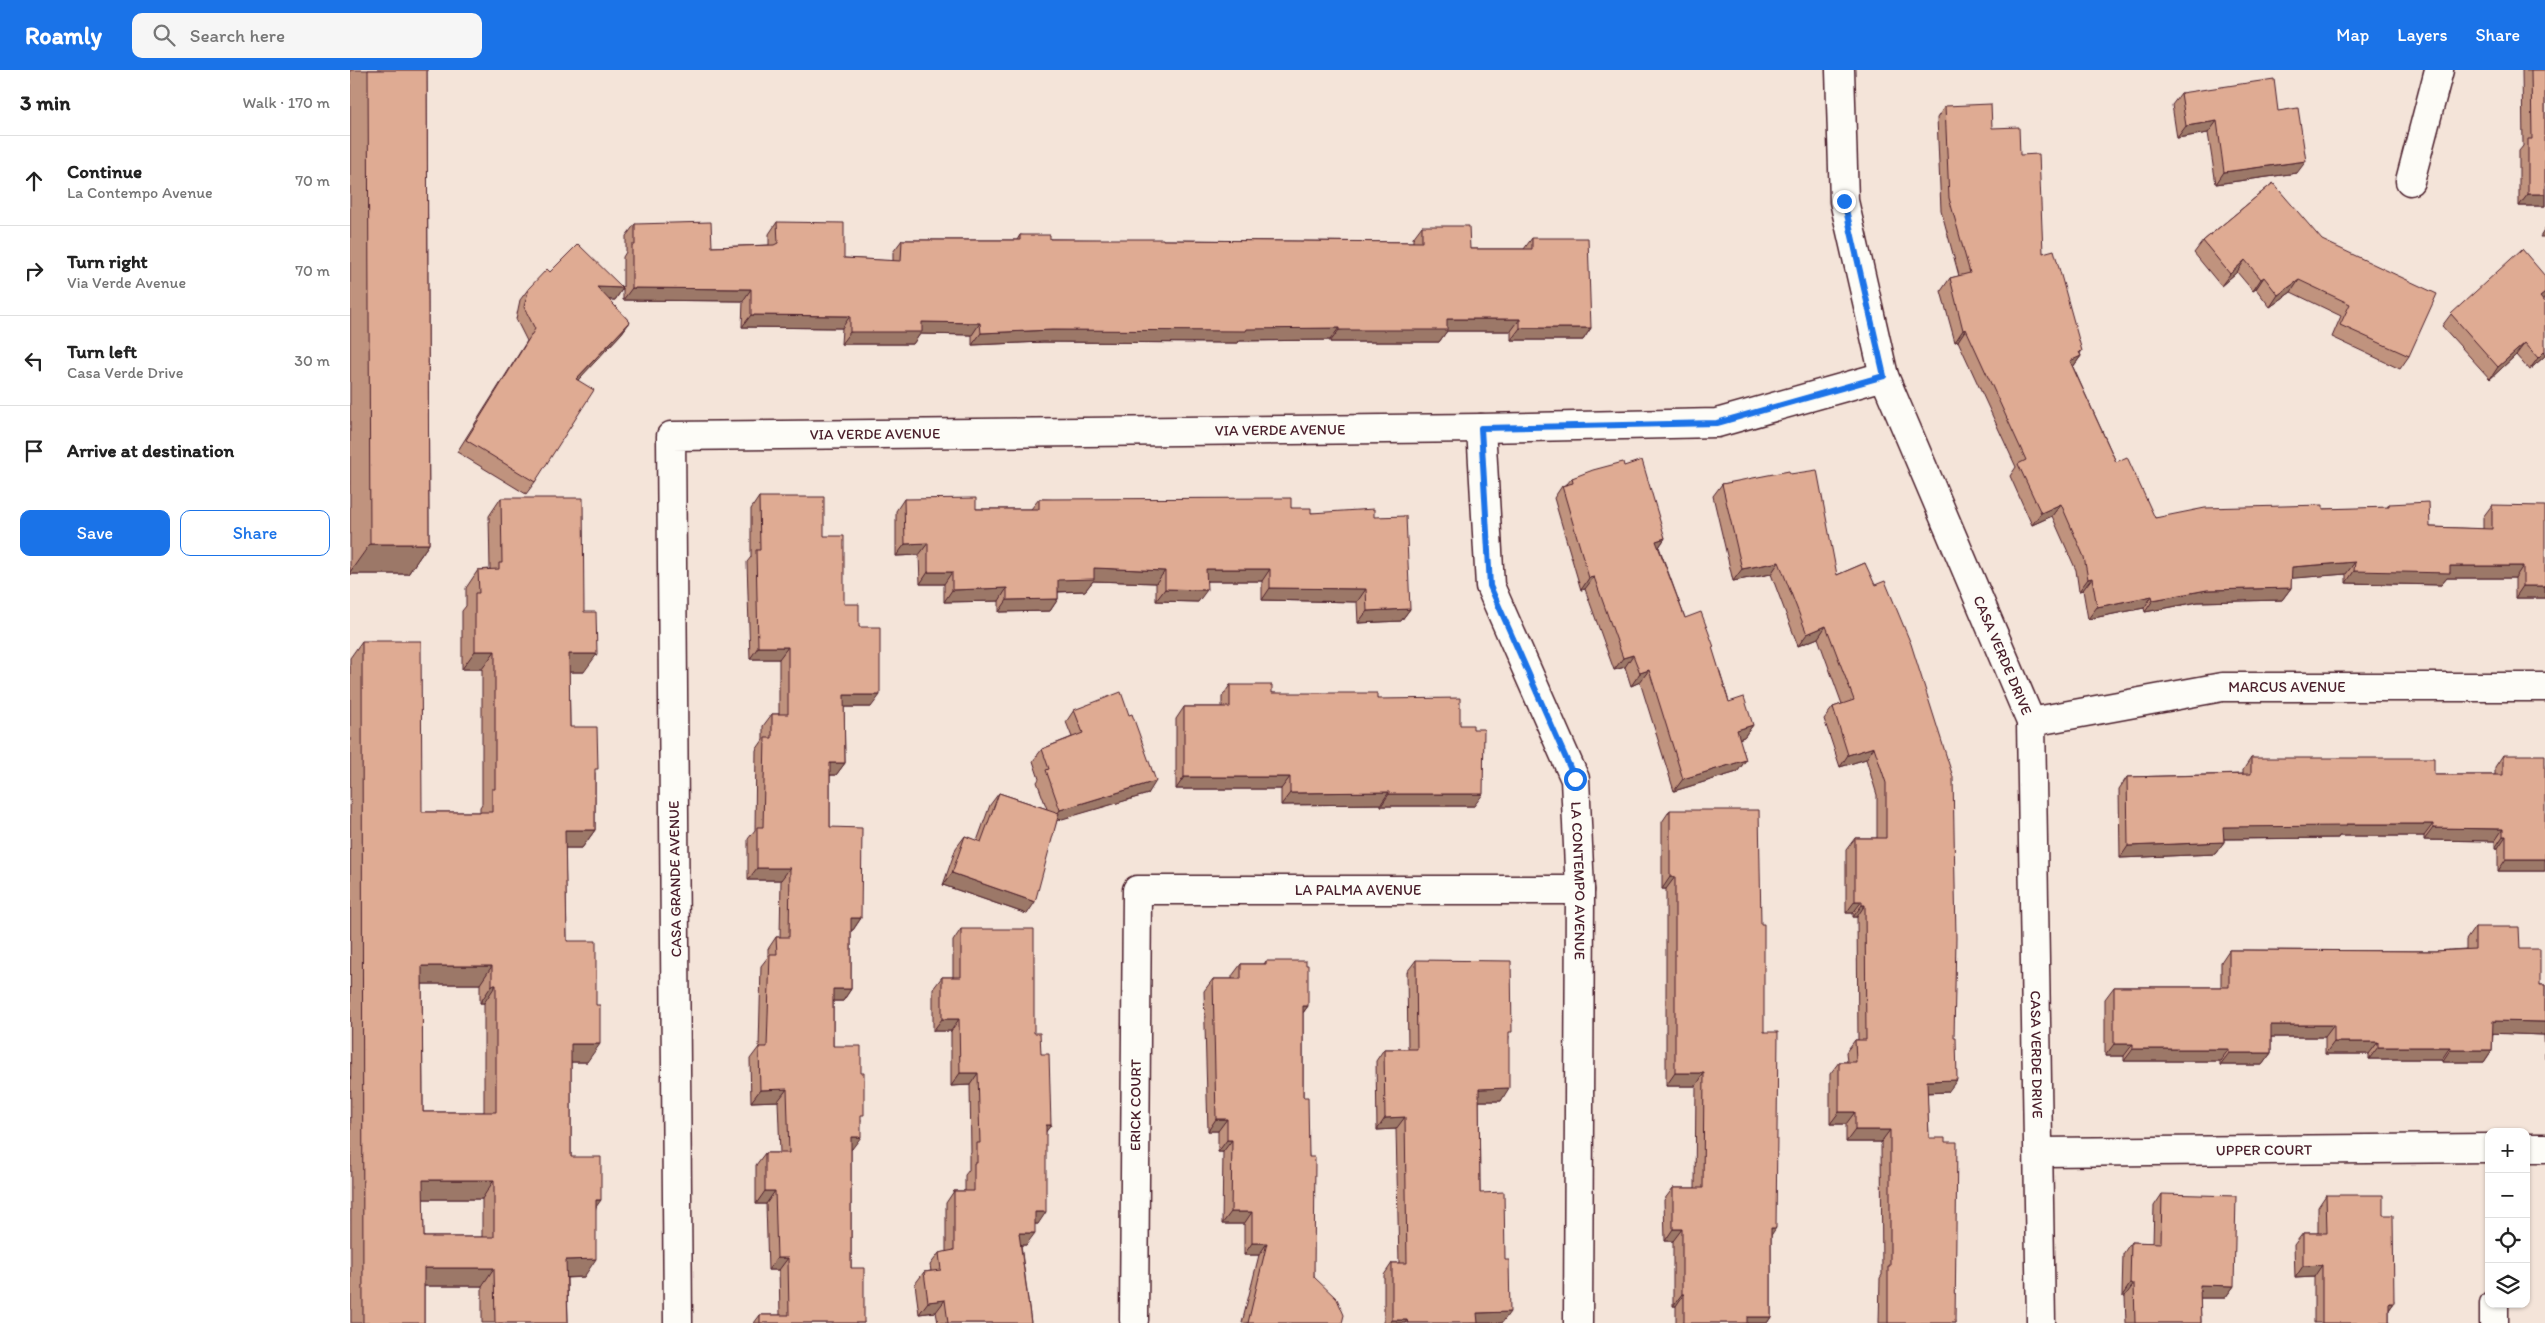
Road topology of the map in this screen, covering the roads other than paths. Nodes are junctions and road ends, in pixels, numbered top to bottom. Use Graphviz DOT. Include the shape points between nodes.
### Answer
graph roads {
  1 [pos="1840,70"];
  2 [pos="2438,70"];
  3 [pos="2410,181"];
  4 [pos="1884,376"];
  5 [pos="1481,428"];
  6 [pos="671,436"];
  7 [pos="2545,687"];
  8 [pos="2031,722"];
  9 [pos="1137,890"];
  10 [pos="1580,890"];
  11 [pos="2485,1148"];
  12 [pos="2530,1148"];
  13 [pos="2545,1148"];
  14 [pos="2040,1152"];
  15 [pos="2494,1308"];
  16 [pos="1134,1320"];
  17 [pos="678,1323"];
  18 [pos="1578,1323"];
  19 [pos="2041,1323"];
  20 [pos="2494,1323"];
  1 -- 4 [label="street, CASA VERDE DRIVE" via="1844,201"];
  2 -- 3 [label="street"];
  4 -- 5 [label="street, VIA VERDE AVENUE" via="1717,423"];
  4 -- 8 [label="street, CASA VERDE DRIVE"];
  5 -- 6 [label="street, VIA VERDE AVENUE"];
  5 -- 10 [label="street, LA CONTEMPO AVENUE" via="1490,586 1575,779"];
  6 -- 17 [label="street, CASA GRANDE AVENUE"];
  7 -- 8 [label="street, MARCUS AVENUE" via="2222,687"];
  8 -- 14 [label="street, CASA VERDE DRIVE"];
  9 -- 10 [label="street, LA PALMA AVENUE"];
  9 -- 16 [label="street, ERICK COURT"];
  10 -- 18 [label="street, LA CONTEMPO AVENUE"];
  11 -- 14 [label="street, UPPER COURT"];
  12 -- 13 [label="street"];
  14 -- 19 [label="street, CASA VERDE DRIVE"];
  15 -- 20 [label="street"];
}
